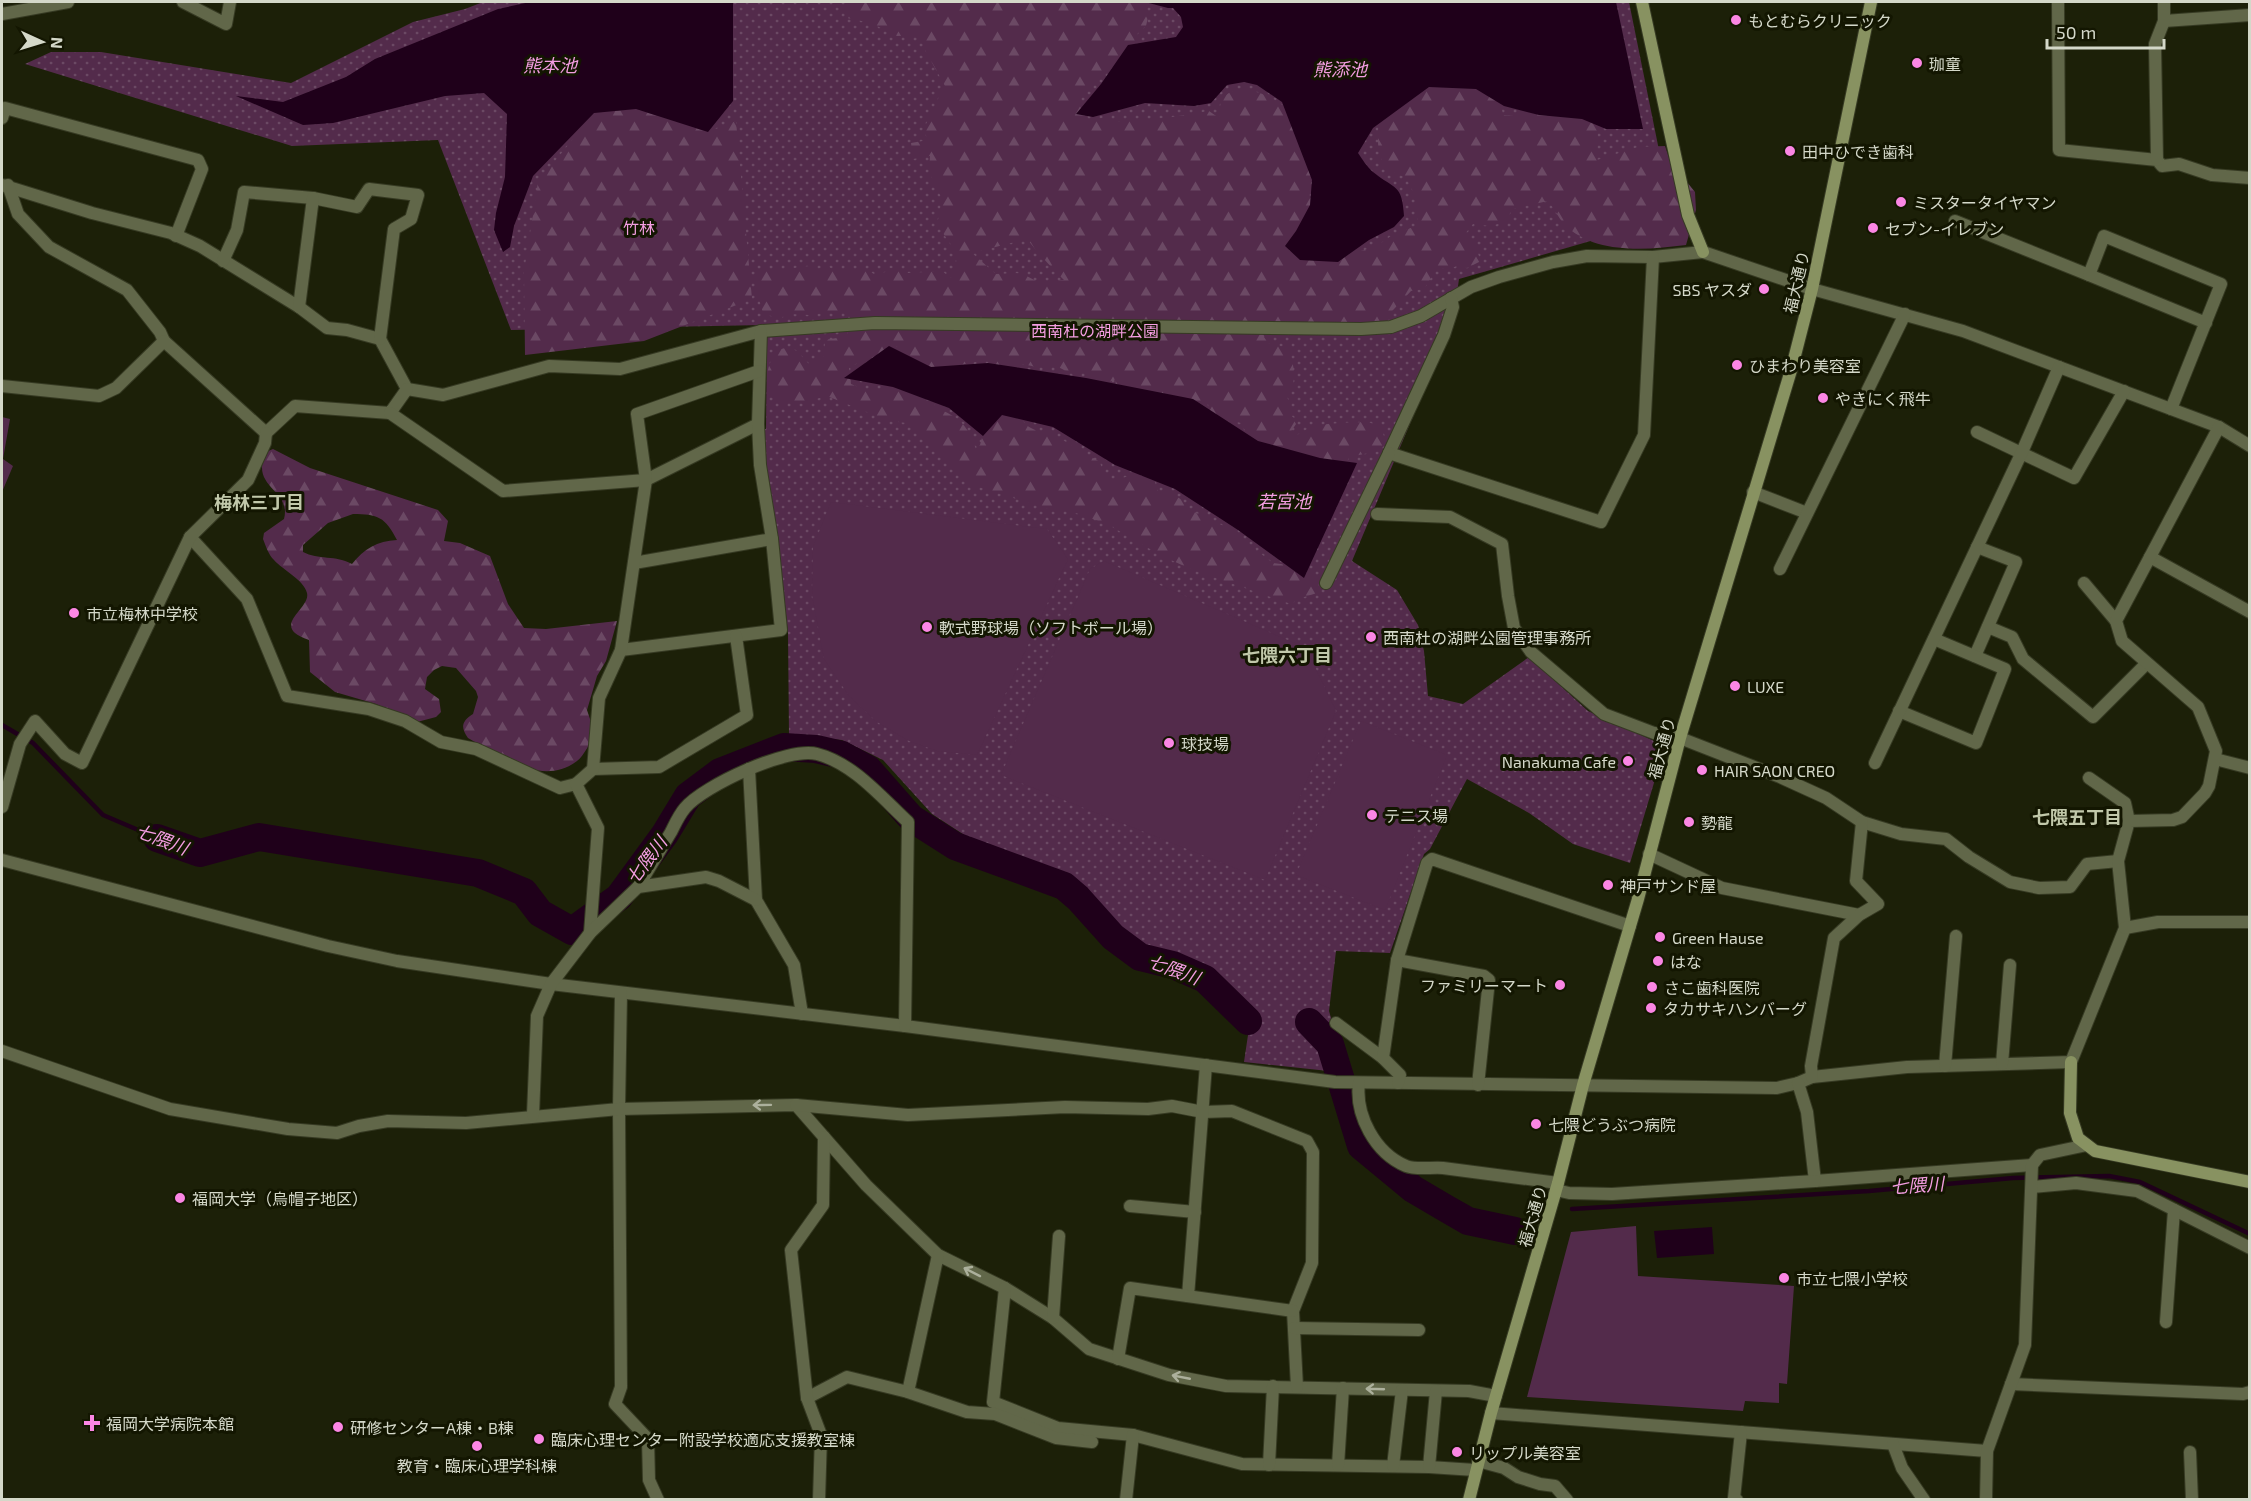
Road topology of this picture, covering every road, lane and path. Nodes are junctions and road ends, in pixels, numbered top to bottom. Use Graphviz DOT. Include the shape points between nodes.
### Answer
graph roads {
  1 [pos="68,2"];
  2 [pos="183,2"];
  3 [pos="230,2"];
  4 [pos="1642,2"];
  5 [pos="1871,2"];
  6 [pos="2058,2"];
  7 [pos="2164,2"];
  8 [pos="2,14"];
  9 [pos="2250,15"];
  10 [pos="2164,21"];
  11 [pos="2,118"];
  12 [pos="2157,160"];
  13 [pos="2250,178"];
  14 [pos="5,185"];
  15 [pos="313,198"];
  16 [pos="1955,221"];
  17 [pos="176,237"];
  18 [pos="1703,252"];
  19 [pos="1653,257"];
  20 [pos="224,261"];
  21 [pos="2089,275"];
  22 [pos="1812,289"];
  23 [pos="1451,298"];
  24 [pos="299,307"];
  25 [pos="1905,314"];
  26 [pos="2206,323"];
  27 [pos="761,331"];
  28 [pos="380,339"];
  29 [pos="164,341"];
  30 [pos="2059,367"];
  31 [pos="759,371"];
  32 [pos="2,386"];
  33 [pos="407,390"];
  34 [pos="2124,391"];
  35 [pos="2171,409"];
  36 [pos="390,412"];
  37 [pos="758,424"];
  38 [pos="2219,428"];
  39 [pos="1977,432"];
  40 [pos="266,433"];
  41 [pos="2250,446"];
  42 [pos="2022,452"];
  43 [pos="1389,453"];
  44 [pos="646,480"];
  45 [pos="1754,492"];
  46 [pos="1807,513"];
  47 [pos="1377,514"];
  48 [pos="190,537"];
  49 [pos="772,539"];
  50 [pos="1977,547"];
  51 [pos="2150,557"];
  52 [pos="633,563"];
  53 [pos="1780,568"];
  54 [pos="1326,583"];
  55 [pos="2084,583"];
  56 [pos="2250,612"];
  57 [pos="2116,621"];
  58 [pos="1988,627"];
  59 [pos="736,636"];
  60 [pos="1934,639"];
  61 [pos="621,650"];
  62 [pos="1975,656"];
  63 [pos="2146,664"];
  64 [pos="1899,711"];
  65 [pos="1680,738"];
  66 [pos="2215,759"];
  67 [pos="1875,763"];
  68 [pos="2250,768"];
  69 [pos="593,769"];
  70 [pos="749,769"];
  71 [pos="2089,778"];
  72 [pos="576,784"];
  73 [pos="2,807"];
  74 [pos="2129,821"];
  75 [pos="1862,822"];
  76 [pos="1649,854"];
  77 [pos="2,860"];
  78 [pos="2118,861"];
  79 [pos="638,887"];
  80 [pos="756,900"];
  81 [pos="1858,915"];
  82 [pos="2250,922"];
  83 [pos="1630,926"];
  84 [pos="2126,928"];
  85 [pos="590,933"];
  86 [pos="1956,936"];
  87 [pos="1397,960"];
  88 [pos="2010,965"];
  89 [pos="551,984"];
  90 [pos="621,993"];
  91 [pos="802,1014"];
  92 [pos="1336,1023"];
  93 [pos="905,1026"];
  94 [pos="2,1052"];
  95 [pos="1383,1058"];
  96 [pos="2071,1062"];
  97 [pos="2002,1064"];
  98 [pos="1206,1065"];
  99 [pos="1945,1066"];
  100 [pos="1812,1077"];
  101 [pos="1356,1083"];
  102 [pos="1398,1083"];
  103 [pos="1798,1083"];
  104 [pos="1478,1085"];
  105 [pos="1583,1085"];
  106 [pos="796,1105"];
  107 [pos="619,1108"];
  108 [pos="1203,1112"];
  109 [pos="533,1115"];
  110 [pos="824,1137"];
  111 [pos="2087,1145"];
  112 [pos="2032,1165"];
  113 [pos="1815,1180"];
  114 [pos="2250,1182"];
  115 [pos="1557,1186"];
  116 [pos="2032,1187"];
  117 [pos="1130,1206"];
  118 [pos="2174,1210"];
  119 [pos="1195,1212"];
  120 [pos="1059,1236"];
  121 [pos="2250,1248"];
  122 [pos="938,1255"];
  123 [pos="1005,1288"];
  124 [pos="1188,1296"];
  125 [pos="1293,1311"];
  126 [pos="1053,1318"];
  127 [pos="2166,1322"];
  128 [pos="1294,1328"];
  129 [pos="1419,1330"];
  130 [pos="1118,1359"];
  131 [pos="2011,1384"];
  132 [pos="1274,1386"];
  133 [pos="1297,1387"];
  134 [pos="1343,1388"];
  135 [pos="1402,1390"];
  136 [pos="1436,1391"];
  137 [pos="908,1392"];
  138 [pos="2250,1392"];
  139 [pos="1496,1396"];
  140 [pos="807,1398"];
  141 [pos="1491,1413"];
  142 [pos="1741,1432"];
  143 [pos="1133,1435"];
  144 [pos="1092,1442"];
  145 [pos="1893,1444"];
  146 [pos="1987,1451"];
  147 [pos="2190,1452"];
  148 [pos="1269,1465"];
  149 [pos="1338,1466"];
  150 [pos="1393,1466"];
  151 [pos="1476,1466"];
  152 [pos="1429,1467"];
  153 [pos="658,1500"];
  154 [pos="819,1500"];
  155 [pos="1126,1500"];
  156 [pos="1469,1500"];
  157 [pos="1567,1500"];
  158 [pos="1737,1500"];
  159 [pos="1924,1500"];
  160 [pos="1986,1500"];
  161 [pos="2192,1500"];
  1 -- 8 [label="street"];
  2 -- 3 [label="street" via="226,24"];
  4 -- 18 [label="street" via="1688,215"];
  5 -- 22 [label="street, 福大通り"];
  6 -- 12 [label="street" via="2059,150"];
  7 -- 10 [label="street"];
  9 -- 10 [label="street"];
  10 -- 12 [label="street" via="2155,44"];
  11 -- 17 [label="street" via="5,108 198,160 202,170"];
  12 -- 13 [label="street" via="2162,166 2179,164 2212,175"];
  14 -- 17 [label="street"];
  14 -- 29 [label="street" via="18,214 49,247 127,290"];
  15 -- 20 [label="street" via="244,192 237,230"];
  15 -- 24 [label="street"];
  15 -- 28 [label="street" via="357,207 369,189 418,195 411,219 394,229"];
  16 -- 21 [label="street"];
  17 -- 20 [label="street"];
  18 -- 19 [label="street"];
  18 -- 22 [label="street"];
  19 -- 23 [label="street" via="1587,256 1553,262 1498,277"];
  19 -- 43 [label="street" via="1644,435 1601,522"];
  20 -- 24 [label="street"];
  21 -- 26 [label="street"];
  21 -- 26 [label="street" via="2104,236 2221,284"];
  22 -- 25 [label="street"];
  22 -- 45 [label="street, 福大通り"];
  23 -- 27 [label="street" via="1421,316 1391,327 1361,329 875,323"];
  23 -- 43 [label="street" via="1453,307 1444,335"];
  24 -- 28 [label="street" via="327,328"];
  25 -- 30 [label="street"];
  25 -- 46 [label="street"];
  26 -- 35 [label="street"];
  27 -- 31 [label="street"];
  27 -- 33 [label="street" via="620,369 549,366 443,395"];
  28 -- 33 [label="street"];
  29 -- 32 [label="street" via="116,388 99,396"];
  29 -- 40 [label="street"];
  30 -- 34 [label="street"];
  30 -- 42 [label="street"];
  31 -- 37 [label="street"];
  31 -- 44 [label="street" via="637,414"];
  33 -- 36 [label="street"];
  34 -- 35 [label="street"];
  34 -- 42 [label="street" via="2074,478"];
  35 -- 38 [label="street"];
  36 -- 40 [label="street" via="295,406"];
  36 -- 44 [label="street" via="503,491"];
  37 -- 44 [label="street"];
  37 -- 49 [label="street"];
  38 -- 41 [label="street"];
  38 -- 51 [label="street"];
  39 -- 42 [label="street"];
  40 -- 48 [label="street" via="248,480"];
  42 -- 50 [label="street"];
  43 -- 54 [label="street"];
  44 -- 52 [label="street"];
  45 -- 46 [label="street"];
  45 -- 65 [label="street, 福大通り"];
  46 -- 53 [label="street"];
  47 -- 65 [label="street" via="1450,517 1502,544 1514,628 1531,652 1604,714 1654,733"];
  48 -- 72 [label="street" via="247,600 287,696 369,709 405,721 441,742 476,750 560,788"];
  48 -- 73 [label="street" via="82,763 65,754 35,721 20,744"];
  49 -- 52 [label="street"];
  49 -- 59 [label="street" via="781,630"];
  50 -- 58 [label="street" via="2016,562"];
  50 -- 60 [label="street"];
  51 -- 56 [label="street"];
  51 -- 57 [label="street"];
  52 -- 61 [label="street"];
  55 -- 57 [label="street"];
  57 -- 63 [label="street" via="2122,641"];
  58 -- 62 [label="street"];
  58 -- 63 [label="street" via="2012,638 2023,659 2093,717"];
  59 -- 61 [label="street"];
  59 -- 69 [label="street" via="747,715 659,767"];
  60 -- 62 [label="street"];
  60 -- 64 [label="street"];
  61 -- 69 [label="street" via="599,698"];
  62 -- 64 [label="street" via="2005,669 1976,743"];
  63 -- 66 [label="street" via="2198,707 2216,751"];
  64 -- 67 [label="street"];
  65 -- 75 [label="street" via="1826,798"];
  65 -- 76 [label="street, 福大通り"];
  66 -- 68 [label="street"];
  66 -- 74 [label="street" via="2205,794 2182,817"];
  69 -- 72 [label="street"];
  70 -- 79 [label="street" via="705,791 685,808"];
  70 -- 80 [label="street"];
  70 -- 93 [label="street" via="800,752 818,754 849,771 908,822"];
  71 -- 74 [label="street" via="2125,803"];
  72 -- 85 [label="street" via="597,828"];
  74 -- 78 [label="street"];
  75 -- 78 [label="street" via="1901,834 1946,839 2010,882 2039,888 2070,887 2087,864"];
  75 -- 81 [label="street" via="1856,881 1878,904"];
  76 -- 81 [label="street" via="1722,888"];
  76 -- 83 [label="street, 福大通り"];
  77 -- 89 [label="street" via="328,946 397,961"];
  78 -- 84 [label="street"];
  79 -- 80 [label="street" via="706,877"];
  79 -- 85 [label="street"];
  80 -- 91 [label="street" via="794,965"];
  81 -- 100 [label="street" via="1834,938"];
  82 -- 84 [label="street" via="2158,922"];
  83 -- 87 [label="street" via="1432,859 1427,862"];
  83 -- 105 [label="street, 福大通り"];
  84 -- 96 [label="street"];
  85 -- 89 [label="street"];
  86 -- 99 [label="street"];
  87 -- 95 [label="street"];
  87 -- 104 [label="street" via="1489,980"];
  88 -- 97 [label="street"];
  89 -- 90 [label="street"];
  89 -- 109 [label="street" via="537,1016"];
  90 -- 91 [label="street"];
  90 -- 107 [label="street"];
  91 -- 93 [label="street"];
  92 -- 95 [label="street"];
  93 -- 98 [label="street"];
  94 -- 109 [label="street" via="170,1109 288,1129 337,1133 387,1121 466,1123"];
  95 -- 102 [label="street" via="1400,1075"];
  96 -- 97 [label="street"];
  96 -- 111 [label="street" via="2070,1113 2078,1138"];
  97 -- 99 [label="street"];
  98 -- 101 [label="street"];
  98 -- 108 [label="street"];
  99 -- 100 [label="street"];
  100 -- 103 [label="street"];
  101 -- 102 [label="street"];
  101 -- 115 [label="street" via="1364,1120 1380,1148 1407,1166"];
  102 -- 104 [label="street"];
  103 -- 105 [label="street" via="1777,1088"];
  103 -- 113 [label="street" via="1807,1112"];
  104 -- 105 [label="street"];
  105 -- 115 [label="street, 福大通り"];
  106 -- 107 [label="street, one-way"];
  106 -- 108 [label="street" via="908,1115 1065,1107 1172,1106"];
  106 -- 110 [label="street"];
  107 -- 109 [label="street"];
  107 -- 153 [label="street" via="621,1386 615,1404 648,1439 649,1480"];
  108 -- 119 [label="street"];
  108 -- 125 [label="street" via="1243,1114 1307,1141 1313,1152 1312,1263"];
  110 -- 122 [label="street" via="866,1185"];
  110 -- 140 [label="street" via="823,1205 791,1250"];
  111 -- 112 [label="street" via="2040,1155"];
  111 -- 114 [label="street" via="2095,1151"];
  112 -- 113 [label="street"];
  112 -- 116 [label="street"];
  113 -- 115 [label="street" via="1612,1194 1569,1193"];
  115 -- 139 [label="street, 福大通り"];
  116 -- 118 [label="street" via="2076,1183 2120,1187"];
  116 -- 131 [label="street" via="2025,1345"];
  117 -- 119 [label="street"];
  118 -- 121 [label="street"];
  118 -- 127 [label="street"];
  119 -- 124 [label="street"];
  120 -- 126 [label="street"];
  123 -- 122 [label="street, one-way"];
  122 -- 137 [label="street"];
  123 -- 126 [label="street"];
  123 -- 143 [label="street" via="993,1402 1058,1428"];
  124 -- 125 [label="street"];
  124 -- 130 [label="street" via="1130,1288"];
  125 -- 128 [label="street"];
  126 -- 130 [label="street" via="1089,1349"];
  128 -- 129 [label="street"];
  128 -- 133 [label="street"];
  132 -- 130 [label="street, one-way" via="1226,1386"];
  131 -- 138 [label="street"];
  131 -- 146 [label="street"];
  132 -- 133 [label="street"];
  132 -- 148 [label="street"];
  133 -- 134 [label="street"];
  135 -- 134 [label="street, one-way"];
  134 -- 149 [label="street"];
  135 -- 136 [label="street"];
  135 -- 150 [label="street"];
  136 -- 139 [label="street"];
  136 -- 152 [label="street"];
  137 -- 140 [label="street" via="847,1377"];
  137 -- 144 [label="street" via="967,1412 995,1414 1056,1438"];
  139 -- 141 [label="street, 福大通り"];
  140 -- 154 [label="street" via="821,1435"];
  141 -- 142 [label="street"];
  141 -- 151 [label="street, 福大通り"];
  142 -- 145 [label="street"];
  142 -- 158 [label="street" via="1734,1498"];
  143 -- 148 [label="street" via="1242,1464"];
  143 -- 155 [label="street"];
  145 -- 146 [label="street"];
  145 -- 159 [label="street" via="1902,1468"];
  146 -- 160 [label="street"];
  147 -- 161 [label="street"];
  148 -- 149 [label="street"];
  149 -- 150 [label="street"];
  150 -- 152 [label="street"];
  151 -- 152 [label="street"];
  151 -- 156 [label="street, 福大通り"];
  151 -- 157 [label="street" via="1504,1468 1518,1477 1556,1486"];
}
